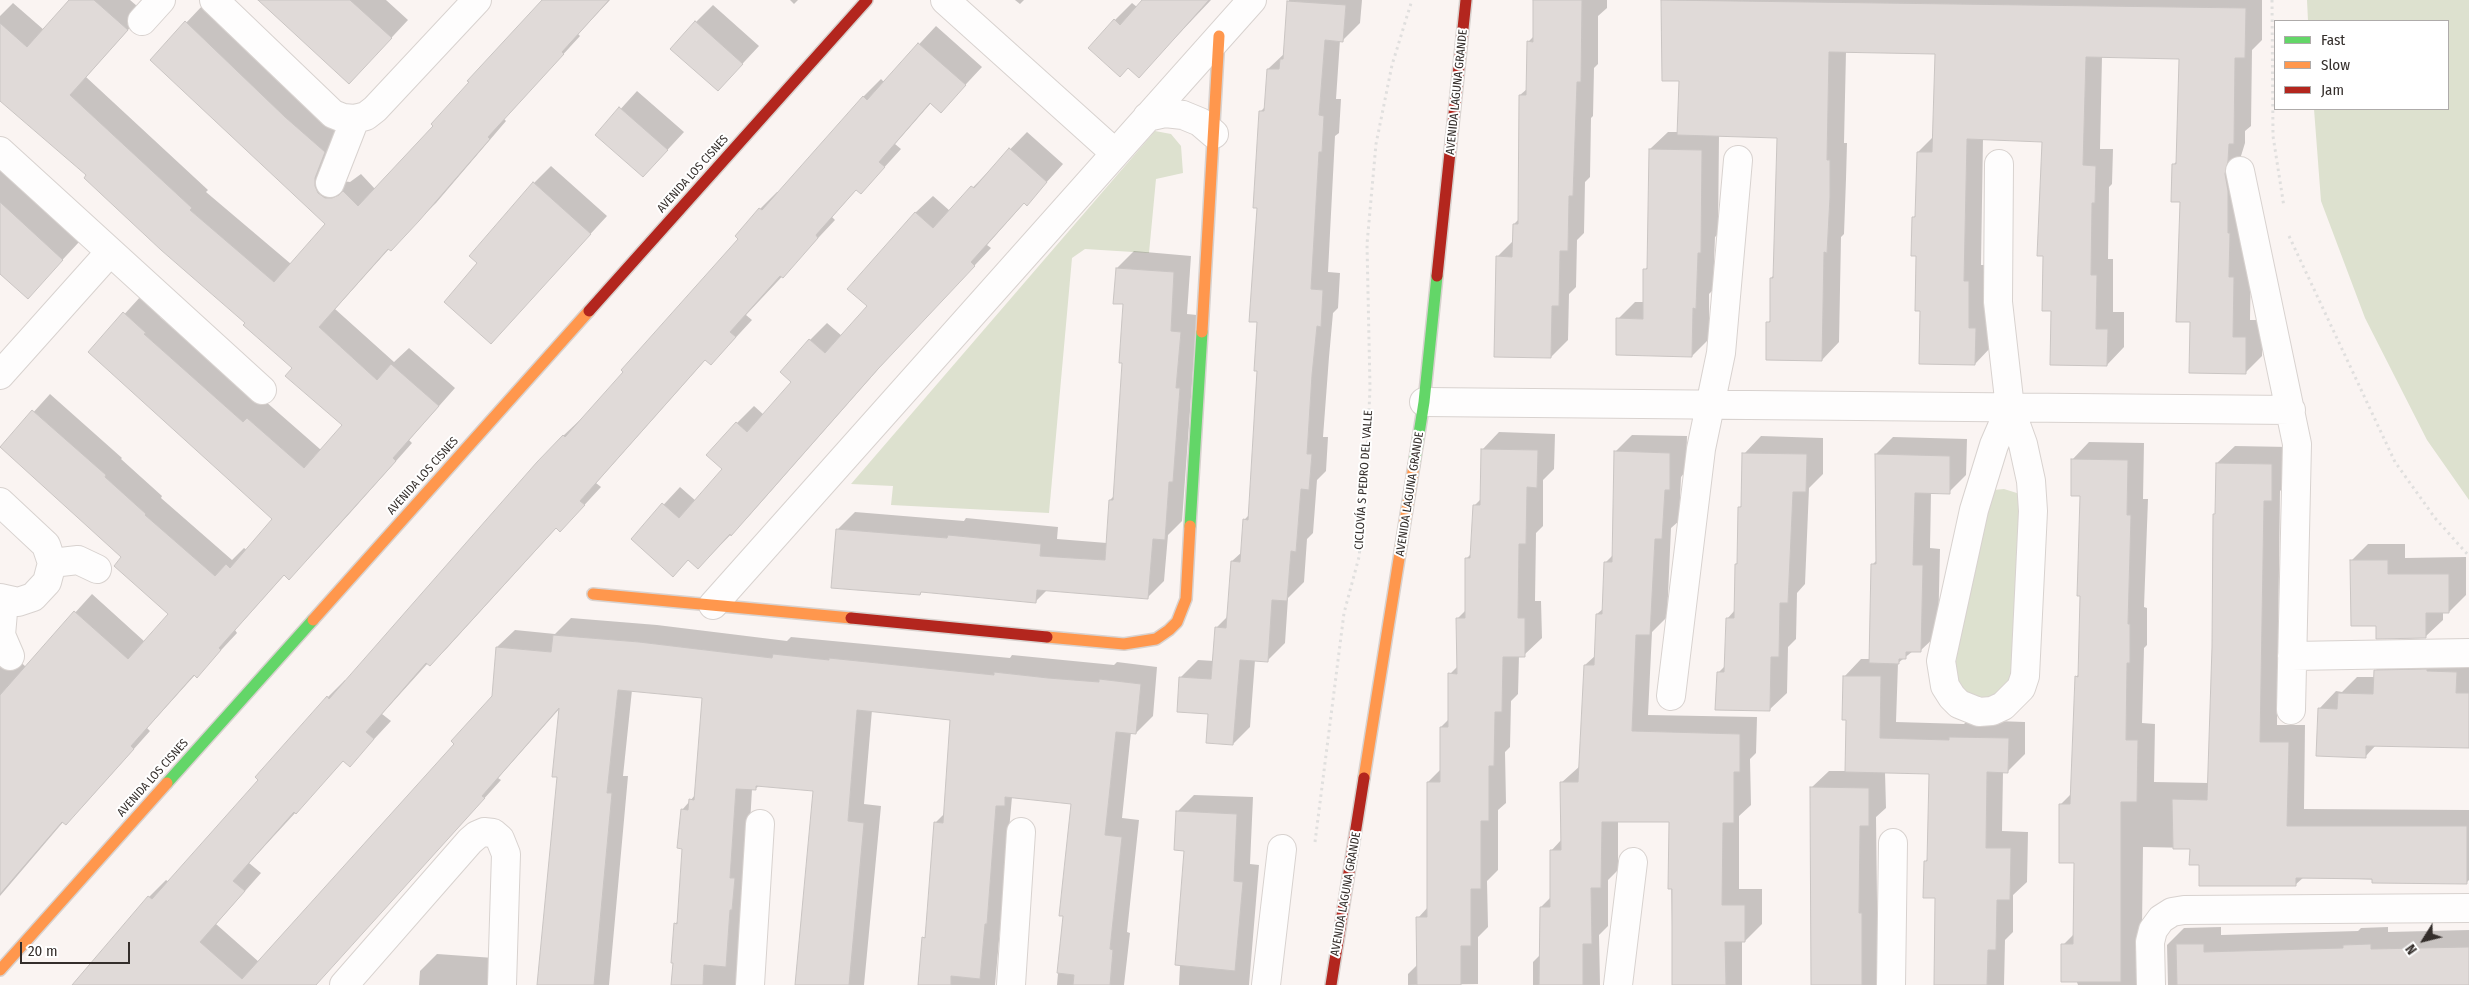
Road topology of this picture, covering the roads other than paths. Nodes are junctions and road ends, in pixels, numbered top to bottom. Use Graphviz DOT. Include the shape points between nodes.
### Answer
graph roads {
  1 [pos="161,0"];
  2 [pos="214,0"];
  3 [pos="477,0"];
  4 [pos="867,0"];
  5 [pos="945,0"];
  6 [pos="1252,0"];
  7 [pos="1466,0"];
  8 [pos="142,20"];
  9 [pos="1219,36"];
  10 [pos="1147,117"];
  11 [pos="355,119"];
  12 [pos="1214,134"];
  13 [pos="0,151"];
  14 [pos="1115,153"];
  15 [pos="1738,160"];
  16 [pos="1999,164"];
  17 [pos="2240,171"];
  18 [pos="330,183"];
  19 [pos="110,252"];
  20 [pos="0,375"];
  21 [pos="262,390"];
  22 [pos="1424,402"];
  23 [pos="1710,405"];
  24 [pos="2010,408"];
  25 [pos="2291,410"];
  26 [pos="0,502"];
  27 [pos="52,563"];
  28 [pos="97,569"];
  29 [pos="593,594"];
  30 [pos="4,600"];
  31 [pos="713,605"];
  32 [pos="2469,653"];
  33 [pos="10,656"];
  34 [pos="2292,656"];
  35 [pos="1670,696"];
  36 [pos="2291,710"];
  37 [pos="760,824"];
  38 [pos="1021,832"];
  39 [pos="1894,843"];
  40 [pos="1282,849"];
  41 [pos="1633,862"];
  42 [pos="2469,908"];
  43 [pos="0,970"];
  44 [pos="344,985"];
  45 [pos="502,985"];
  46 [pos="750,985"];
  47 [pos="1011,985"];
  48 [pos="1266,985"];
  49 [pos="1331,985"];
  50 [pos="1618,985"];
  51 [pos="1891,985"];
  52 [pos="2151,985"];
  1 -- 8 [label="street"];
  2 -- 11 [label="street" via="333,114"];
  3 -- 11 [label="street" via="375,109"];
  4 -- 43 [label="street, AVENIDA LOS CISNES"];
  5 -- 14 [label="street"];
  6 -- 9 [label="street"];
  7 -- 22 [label="street, AVENIDA LAGUNA GRANDE"];
  9 -- 10 [label="street"];
  9 -- 12 [label="street"];
  10 -- 12 [label="street" via="1165,113 1183,115 1200,122"];
  10 -- 14 [label="street"];
  11 -- 18 [label="street"];
  12 -- 31 [label="street" via="1186,599 1177,622 1169,630 1156,639 1124,644"];
  13 -- 19 [label="street"];
  14 -- 31 [label="street"];
  15 -- 23 [label="street" via="1721,353"];
  16 -- 24 [label="street" via="1998,302"];
  17 -- 25 [label="street"];
  19 -- 20 [label="street"];
  19 -- 21 [label="street"];
  22 -- 23 [label="street"];
  22 -- 49 [label="street, AVENIDA LAGUNA GRANDE"];
  23 -- 24 [label="street"];
  23 -- 35 [label="street" via="1701,450"];
  24 -- 24 [label="street" via="1994,445 1974,510 1941,661 1945,686 1952,697 1968,709 1979,712 1997,708 2013,698 2021,688 2027,663 2033,511 2024,444"];
  24 -- 25 [label="street"];
  25 -- 34 [label="street" via="2297,444"];
  26 -- 27 [label="street" via="46,545"];
  27 -- 28 [label="street" via="78,560"];
  27 -- 30 [label="street" via="47,582 33,597 18,602"];
  29 -- 31 [label="street"];
  30 -- 33 [label="street" via="1,629 4,646"];
  32 -- 34 [label="street"];
  34 -- 36 [label="street"];
  37 -- 46 [label="street"];
  38 -- 47 [label="street"];
  39 -- 51 [label="street"];
  40 -- 48 [label="street"];
  41 -- 50 [label="street"];
  42 -- 52 [label="street" via="2172,912 2153,930 2150,942"];
  44 -- 45 [label="street" via="470,841 484,832 493,833 500,839 506,854"];
}
